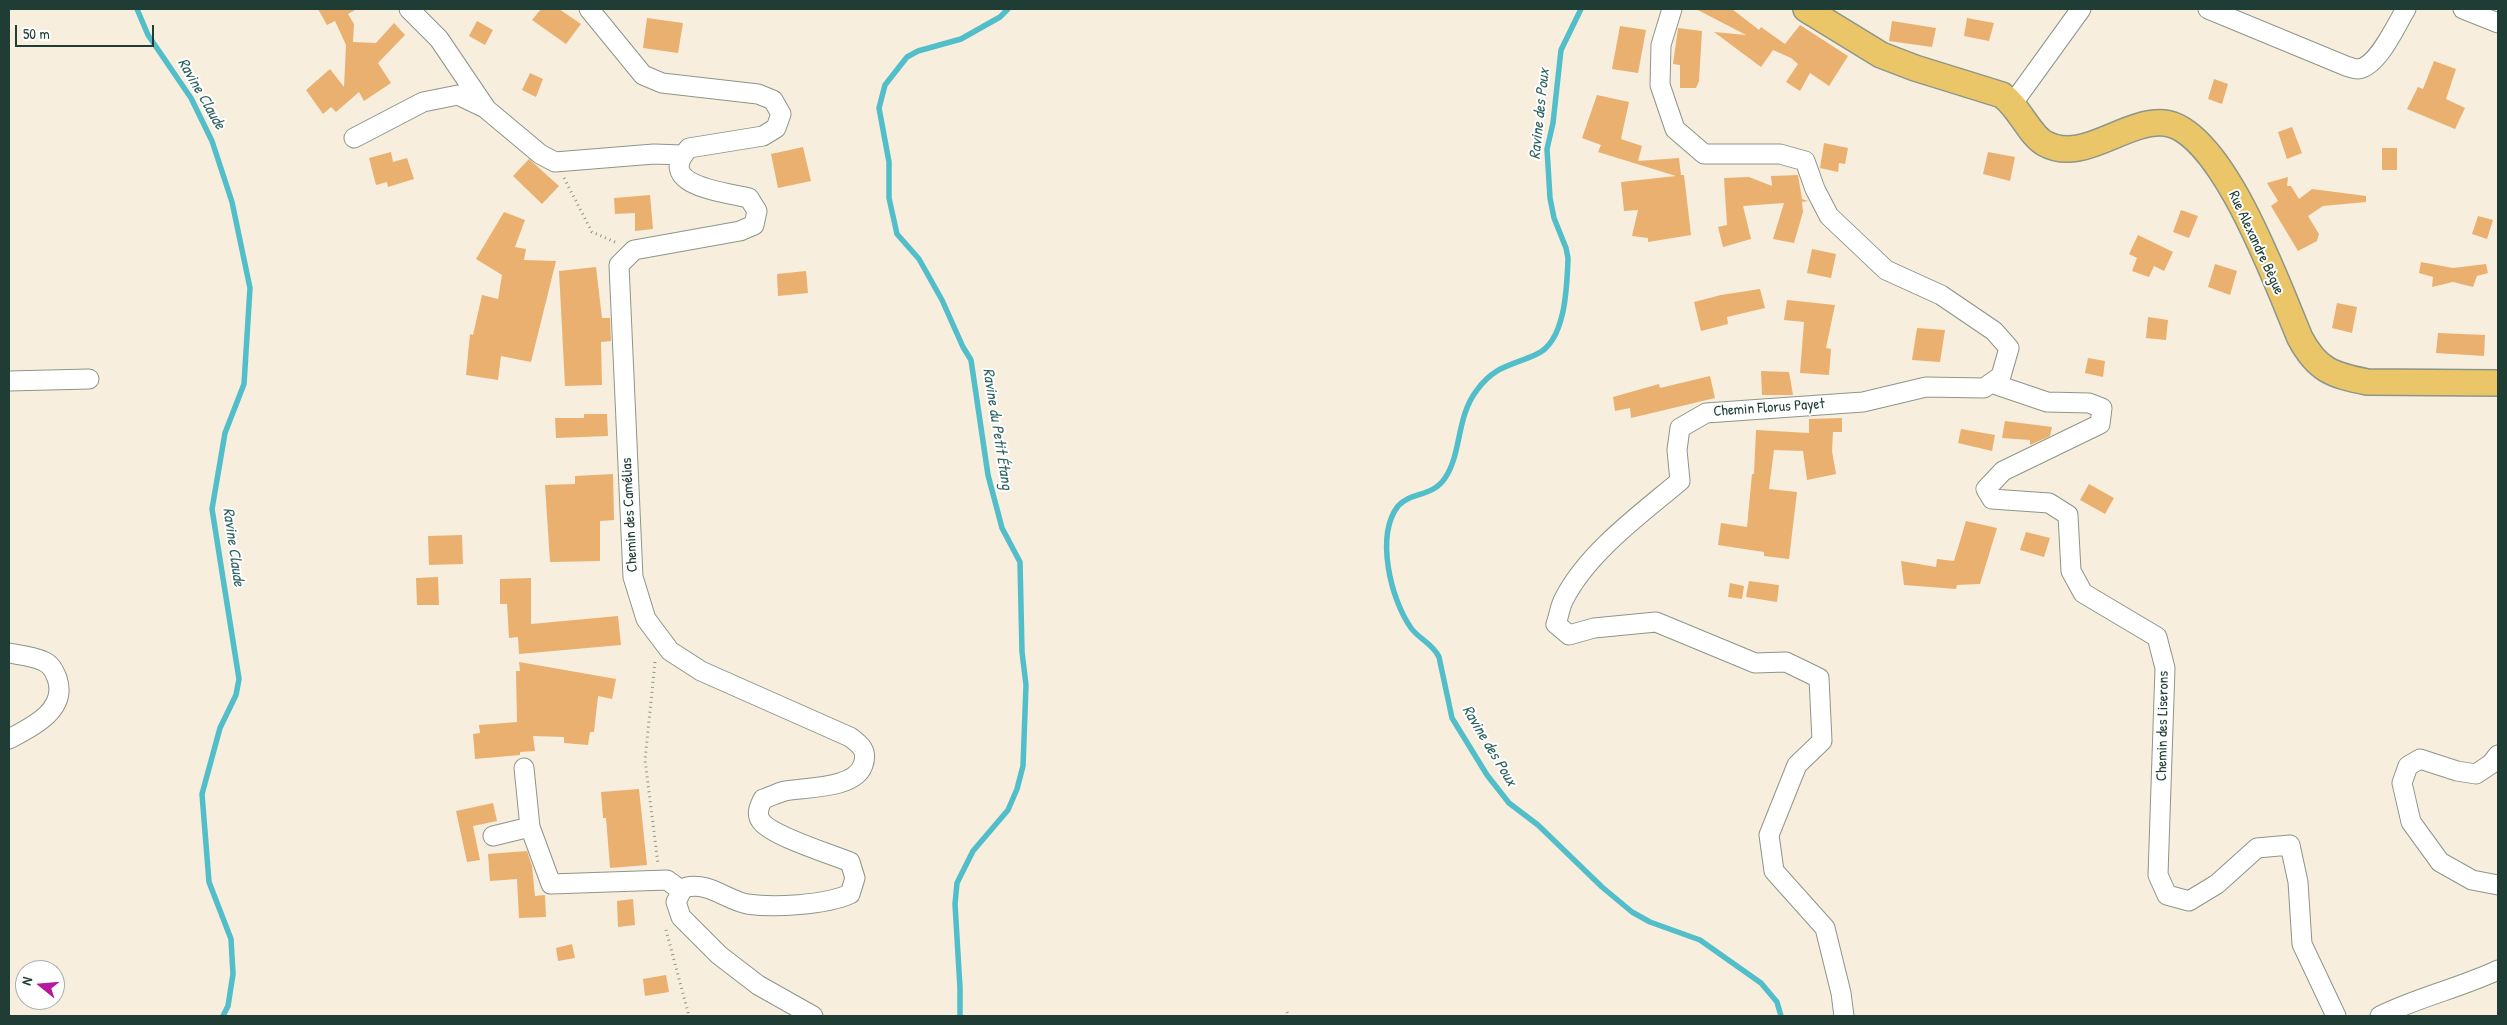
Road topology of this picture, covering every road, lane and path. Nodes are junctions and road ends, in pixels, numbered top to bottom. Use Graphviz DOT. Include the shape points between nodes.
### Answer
graph roads {
  1 [pos="409,9"];
  2 [pos="589,9"];
  3 [pos="1672,9"];
  4 [pos="1806,9"];
  5 [pos="2081,9"];
  6 [pos="2208,9"];
  7 [pos="2406,9"];
  8 [pos="2464,9"];
  9 [pos="2498,23"];
  10 [pos="2013,103"];
  11 [pos="485,108"];
  12 [pos="354,138"];
  13 [pos="682,156"];
  14 [pos="555,162"];
  15 [pos="634,250"];
  16 [pos="89,379"];
  17 [pos="9,381"];
  18 [pos="1991,383"];
  19 [pos="2498,383"];
  20 [pos="658,634"];
  21 [pos="9,653"];
  22 [pos="9,739"];
  23 [pos="2498,755"];
  24 [pos="524,768"];
  25 [pos="530,827"];
  26 [pos="493,836"];
  27 [pos="670,884"];
  28 [pos="2498,885"];
  29 [pos="666,928"];
  30 [pos="2498,970"];
  31 [pos="689,1016"];
  32 [pos="813,1016"];
  33 [pos="1844,1016"];
  34 [pos="2336,1016"];
  35 [pos="2380,1016"];
  1 -- 11 [label="street" via="439,39"];
  2 -- 13 [label="street" via="643,75 662,83 758,94 773,100 781,114 776,128 763,136 689,148"];
  3 -- 18 [label="street" via="1661,44 1660,85 1675,129 1704,154 1780,154 1805,161 1830,216 1886,270 1941,295 1994,331 2009,348 2002,376"];
  4 -- 10 [label="main road, Rue Alexandre Bègue" via="1881,54 1988,90"];
  5 -- 10 [label="street"];
  6 -- 7 [label="street" via="2358,69 2372,63"];
  8 -- 9 [label="street"];
  10 -- 19 [label="main road, Rue Alexandre Bègue" via="2042,142 2061,149 2081,147 2164,123 2196,140 2240,201 2300,338 2310,356 2327,370 2367,382"];
  11 -- 12 [label="street" via="458,95 423,102"];
  11 -- 14 [label="street" via="540,154"];
  13 -- 14 [label="street" via="654,154"];
  13 -- 15 [label="street" via="681,174 689,184 749,198 757,211 754,225 740,231"];
  14 -- 15 [label="path" via="592,232"];
  15 -- 20 [label="street, Chemin des Camélias" via="619,265 633,577 646,620"];
  16 -- 17 [label="street"];
  18 -- 33 [label="street, Chemin Florus Payet" via="1984,388 1926,387 1863,402 1706,413 1680,428 1677,450 1680,481 1617,535 1582,573 1564,599 1556,624 1569,636 1594,628 1656,622 1755,663 1786,662 1819,678 1822,740 1797,765 1769,834 1774,871 1825,928"];
  18 -- 34 [label="street, Chemin des Liserons" via="2047,402 2089,403 2102,408 2100,424 2003,471 1986,489 1992,499 2048,503 2068,515 2071,571 2083,593 2157,638 2165,668 2158,875 2167,895 2188,901 2217,884 2257,848 2290,846 2298,882 2302,944"];
  20 -- 27 [label="path" via="645,760"];
  20 -- 27 [label="street, Chemin des Camélias" via="670,650 700,671 850,736 862,747 866,757 861,772 846,782 782,792 763,800 758,810 760,820 771,830 850,862 855,878 850,894 836,900 746,904 706,888"];
  21 -- 22 [label="street" via="44,661 54,670 59,686 57,702 47,715 36,725"];
  23 -- 28 [label="street" via="2476,774 2420,759 2408,766 2402,783 2411,822 2440,862 2472,880"];
  24 -- 25 [label="street"];
  25 -- 26 [label="street"];
  25 -- 27 [label="street" via="551,884"];
  27 -- 32 [label="street" via="681,917 719,955 758,985"];
  29 -- 31 [label="path"];
  30 -- 35 [label="street" via="2403,1004"];
}
